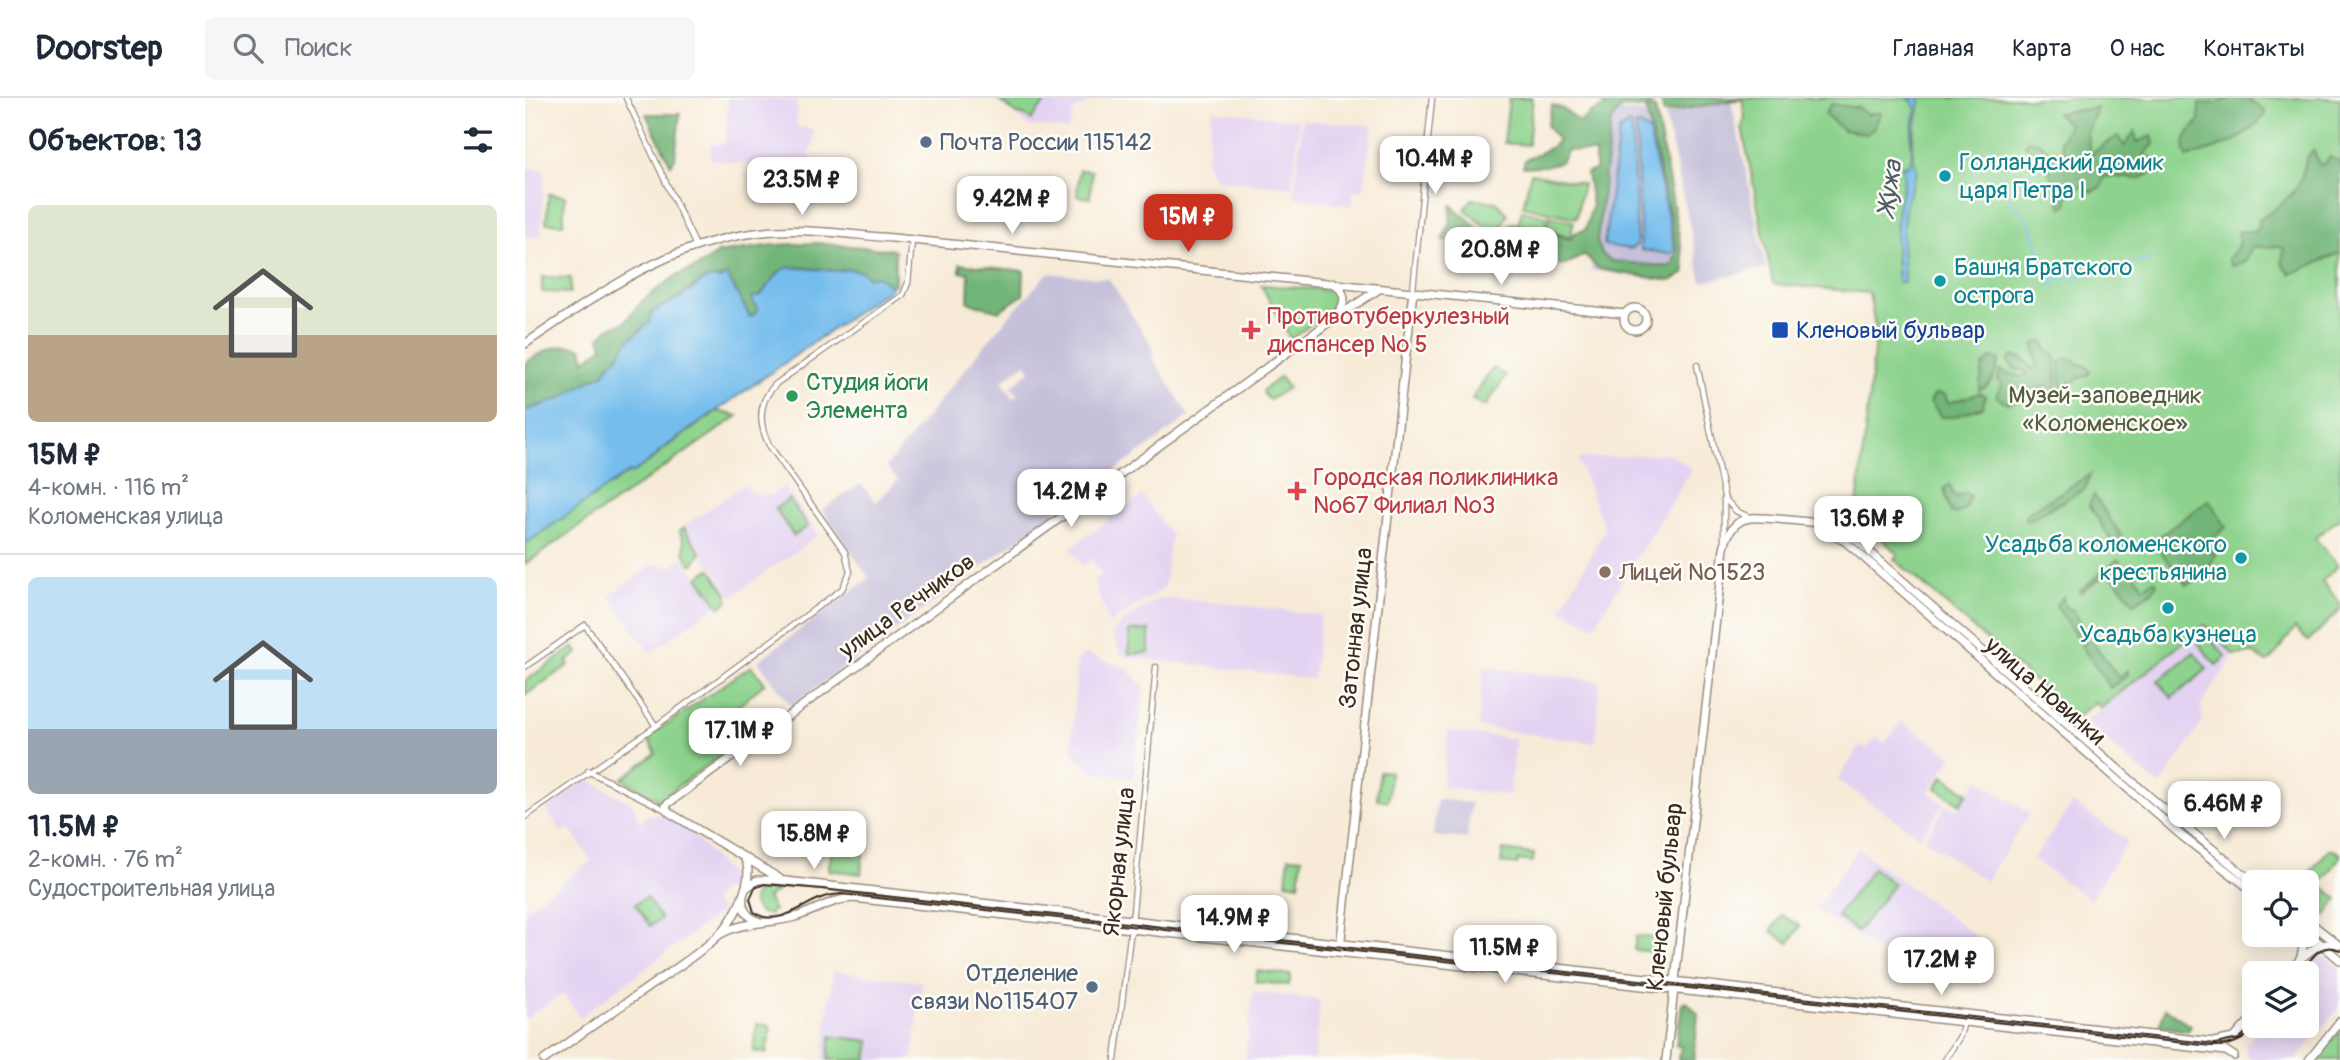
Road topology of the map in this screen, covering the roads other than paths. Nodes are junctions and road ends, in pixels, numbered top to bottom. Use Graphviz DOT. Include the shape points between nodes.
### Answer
graph roads {
  1 [pos="626,98"];
  2 [pos="1432,98"];
  3 [pos="912,240"];
  4 [pos="696,246"];
  5 [pos="1334,283"];
  6 [pos="1380,288"];
  7 [pos="1413,291"];
  8 [pos="1624,318"];
  9 [pos="1332,320"];
  10 [pos="525,344"];
  11 [pos="1697,365"];
  12 [pos="1724,496"];
  13 [pos="1751,517"];
  14 [pos="1724,548"];
  15 [pos="525,667"];
  16 [pos="1156,667"];
  17 [pos="656,726"];
  18 [pos="588,771"];
  19 [pos="2155,806"];
  20 [pos="667,810"];
  21 [pos="525,817"];
  22 [pos="744,858"];
  23 [pos="2242,875"];
  24 [pos="792,882"];
  25 [pos="2242,882"];
  26 [pos="831,888"];
  27 [pos="744,892"];
  28 [pos="834,901"];
  29 [pos="765,923"];
  30 [pos="1132,925"];
  31 [pos="2319,930"];
  32 [pos="2323,933"];
  33 [pos="719,935"];
  34 [pos="2319,935"];
  35 [pos="2320,944"];
  36 [pos="2340,946"];
  37 [pos="2303,947"];
  38 [pos="1339,948"];
  39 [pos="2300,959"];
  40 [pos="2340,960"];
  41 [pos="1674,986"];
  42 [pos="1965,1018"];
  43 [pos="2340,1021"];
  44 [pos="2242,1029"];
  45 [pos="2234,1038"];
  46 [pos="2237,1058"];
  47 [pos="544,1060"];
  48 [pos="1115,1060"];
  49 [pos="1666,1060"];
  50 [pos="1945,1060"];
  51 [pos="2309,1060"];
  1 -- 4 [label="street"];
  2 -- 7 [label="street, Затонная улица"];
  3 -- 4 [label="street" via="774,231"];
  3 -- 5 [label="street"];
  3 -- 17 [label="street" via="903,295 777,383 761,408 761,425 769,445 845,552 847,581"];
  4 -- 10 [label="street" via="615,284"];
  5 -- 6 [label="street"];
  5 -- 9 [label="street" via="1344,298"];
  6 -- 7 [label="street"];
  6 -- 9 [label="street, улица Речников"];
  7 -- 8 [label="street"];
  7 -- 38 [label="street, Затонная улица"];
  9 -- 20 [label="street, улица Речников" via="668,803"];
  11 -- 12 [label="street, Кленовый бульвар"];
  12 -- 13 [label="street" via="1731,507"];
  12 -- 14 [label="street, Кленовый бульвар"];
  13 -- 14 [label="street" via="1734,527"];
  13 -- 19 [label="street, улица Новинки" via="1809,523 1839,537 1880,567"];
  14 -- 41 [label="street, Кленовый бульвар"];
  15 -- 17 [label="street" via="585,625"];
  16 -- 30 [label="street, Якорная улица"];
  17 -- 18 [label="street"];
  18 -- 20 [label="street"];
  18 -- 21 [label="street"];
  19 -- 23 [label="street, улица Новинки"];
  19 -- 25 [label="street, улица Новинки"];
  20 -- 22 [label="street"];
  22 -- 24 [label="street"];
  22 -- 27 [label="street" via="749,871"];
  24 -- 26 [label="street"];
  24 -- 27 [label="street" via="762,879"];
  26 -- 28 [label="street" via="836,894"];
  26 -- 30 [label="street"];
  27 -- 29 [label="street" via="747,914"];
  27 -- 33 [label="street"];
  28 -- 29 [label="street"];
  28 -- 30 [label="street" via="860,899"];
  29 -- 33 [label="street" via="738,926"];
  30 -- 38 [label="street"];
  30 -- 48 [label="street, Якорная улица"];
  31 -- 32 [label="street"];
  32 -- 34 [label="street"];
  32 -- 36 [label="street"];
  33 -- 47 [label="street"];
  35 -- 36 [label="street"];
  35 -- 39 [label="street"];
  35 -- 40 [label="street"];
  37 -- 39 [label="street"];
  38 -- 41 [label="street"];
  41 -- 42 [label="street"];
  41 -- 49 [label="street, Кленовый бульвар"];
  42 -- 45 [label="street" via="2214,1042"];
  42 -- 46 [label="street" via="2218,1050"];
  42 -- 50 [label="street"];
  43 -- 51 [label="street"];
  44 -- 45 [label="street"];
  45 -- 46 [label="street" via="2231,1050"];
}
